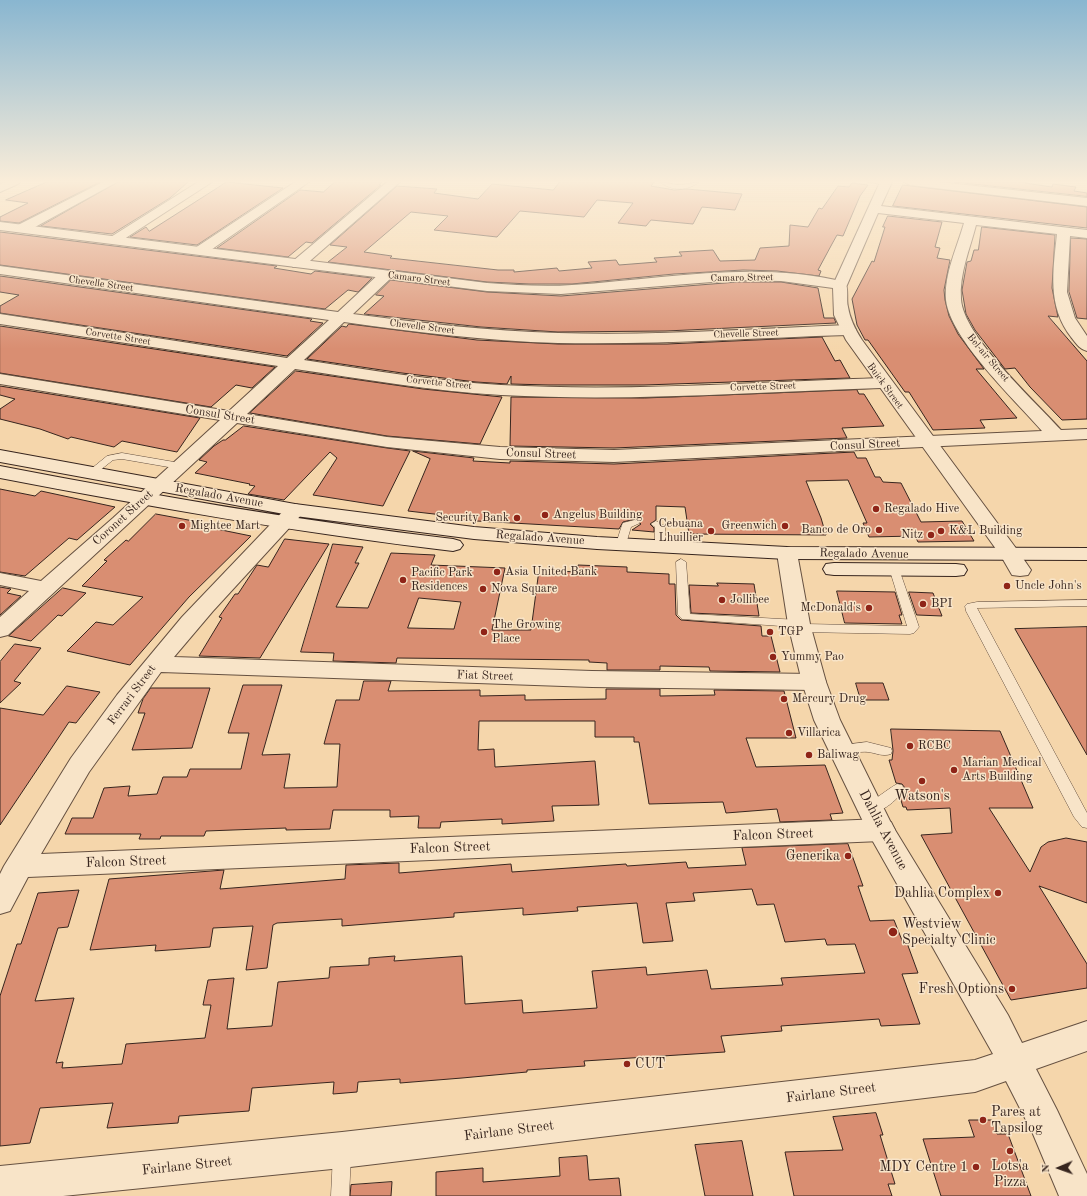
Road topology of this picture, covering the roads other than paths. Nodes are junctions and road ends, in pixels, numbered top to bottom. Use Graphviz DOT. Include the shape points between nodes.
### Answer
graph roads {
  1 [pos="95,238"];
  2 [pos="116,238"];
  3 [pos="220,238"];
  4 [pos="329,238"];
  5 [pos="861,238"];
  6 [pos="967,238"];
  7 [pos="1063,238"];
  8 [pos="112,240"];
  9 [pos="200,251"];
  10 [pos="298,264"];
  11 [pos="0,270"];
  12 [pos="386,275"];
  13 [pos="840,285"];
  14 [pos="342,316"];
  15 [pos="0,319"];
  16 [pos="848,330"];
  17 [pos="1087,346"];
  18 [pos="291,364"];
  19 [pos="0,379"];
  20 [pos="882,383"];
  21 [pos="233,417"];
  22 [pos="1087,434"];
  23 [pos="1056,435"];
  24 [pos="926,442"];
  25 [pos="0,456"];
  26 [pos="180,466"];
  27 [pos="0,472"];
  28 [pos="91,473"];
  29 [pos="159,486"];
  30 [pos="144,500"];
  31 [pos="289,516"];
  32 [pos="635,523"];
  33 [pos="656,524"];
  34 [pos="621,544"];
  35 [pos="660,546"];
  36 [pos="1087,554"];
  37 [pos="788,561"];
  38 [pos="681,562"];
  39 [pos="1016,562"];
  40 [pos="1087,569"];
  41 [pos="895,571"];
  42 [pos="0,578"];
  43 [pos="45,588"];
  44 [pos="1087,603"];
  45 [pos="799,626"];
  46 [pos="0,630"];
  47 [pos="155,664"];
  48 [pos="814,682"];
  49 [pos="841,749"];
  50 [pos="886,751"];
  51 [pos="898,789"];
  52 [pos="876,819"];
  53 [pos="1087,822"];
  54 [pos="18,866"];
  55 [pos="0,902"];
  56 [pos="1087,1036"];
  57 [pos="1015,1061"];
  58 [pos="342,1150"];
  59 [pos="0,1184"];
  60 [pos="340,1196"];
  61 [pos="1078,1196"];
  1 -- 8 [label="street, Camaro Street"];
  2 -- 8 [label="street"];
  3 -- 9 [label="street"];
  4 -- 10 [label="street"];
  5 -- 13 [label="street, Buick Street"];
  6 -- 23 [label="street, Bel-air Street" via="953,290 955,309 960,322 976,347"];
  7 -- 17 [label="street" via="1060,301 1071,326"];
  8 -- 9 [label="street, Camaro Street"];
  9 -- 10 [label="street, Camaro Street"];
  10 -- 12 [label="street, Camaro Street"];
  11 -- 14 [label="street, Chevelle Street"];
  12 -- 13 [label="street, Camaro Street" via="532,290 745,276"];
  12 -- 14 [label="street, Coronet Street"];
  13 -- 16 [label="street, Buick Street" via="839,308"];
  14 -- 16 [label="street, Chevelle Street" via="423,328 558,338 647,338"];
  14 -- 18 [label="street, Coronet Street"];
  15 -- 18 [label="street, Corvette Street"];
  16 -- 20 [label="street, Buick Street"];
  18 -- 20 [label="street, Corvette Street" via="419,382 552,392 667,391"];
  18 -- 21 [label="street, Coronet Street"];
  19 -- 21 [label="street, Consul Street"];
  20 -- 24 [label="street, Buick Street"];
  21 -- 24 [label="street, Consul Street" via="387,442 550,455 655,455"];
  21 -- 26 [label="street, Coronet Street"];
  22 -- 23 [label="street, Consul Street"];
  23 -- 24 [label="street, Consul Street"];
  24 -- 39 [label="street, Buick Street"];
  25 -- 28 [label="street, Regalado Avenue"];
  26 -- 28 [label="lane" via="122,456 110,458"];
  26 -- 29 [label="street, Coronet Street"];
  27 -- 30 [label="street, Regalado Avenue"];
  28 -- 29 [label="street, Regalado Avenue"];
  29 -- 30 [label="street, Coronet Street"];
  29 -- 31 [label="street, Regalado Avenue"];
  30 -- 31 [label="street, Regalado Avenue"];
  30 -- 43 [label="street, Coronet Street"];
  31 -- 34 [label="street, Regalado Avenue"];
  31 -- 38 [label="street, Regalado Avenue" via="384,538 478,548"];
  31 -- 47 [label="street, Ferrari Street"];
  32 -- 34 [label="lane" via="627,525"];
  33 -- 35 [label="lane" via="660,526"];
  34 -- 35 [label="street, Regalado Avenue"];
  35 -- 37 [label="street, Regalado Avenue"];
  36 -- 39 [label="street, Regalado Avenue"];
  37 -- 38 [label="street, Regalado Avenue"];
  37 -- 39 [label="street, Regalado Avenue"];
  37 -- 41 [label="street, Regalado Avenue"];
  37 -- 45 [label="street, Dahlia Avenue"];
  38 -- 45 [label="lane" via="686,618"];
  39 -- 40 [label="street, Regalado Avenue"];
  39 -- 41 [label="street, Regalado Avenue"];
  41 -- 45 [label="lane" via="913,626 910,630"];
  42 -- 43 [label="street"];
  43 -- 46 [label="street, Coronet Street"];
  44 -- 53 [label="lane" via="971,606 1079,813"];
  45 -- 48 [label="street, Dahlia Avenue"];
  47 -- 48 [label="street, Fiat Street" via="585,679"];
  47 -- 54 [label="street, Ferrari Street" via="86,758 46,817"];
  48 -- 49 [label="street, Dahlia Avenue" via="827,720"];
  49 -- 50 [label="lane" via="867,747"];
  49 -- 52 [label="street, Dahlia Avenue"];
  51 -- 52 [label="lane" via="887,800"];
  52 -- 54 [label="street, Falcon Street"];
  52 -- 57 [label="street, Dahlia Avenue"];
  54 -- 55 [label="street, Ferrari Street"];
  56 -- 57 [label="street, Fairlane Street"];
  57 -- 58 [label="street, Fairlane Street" via="975,1076"];
  57 -- 61 [label="street, Dahlia Avenue"];
  58 -- 59 [label="street, Fairlane Street"];
  58 -- 60 [label="lane"];
}
